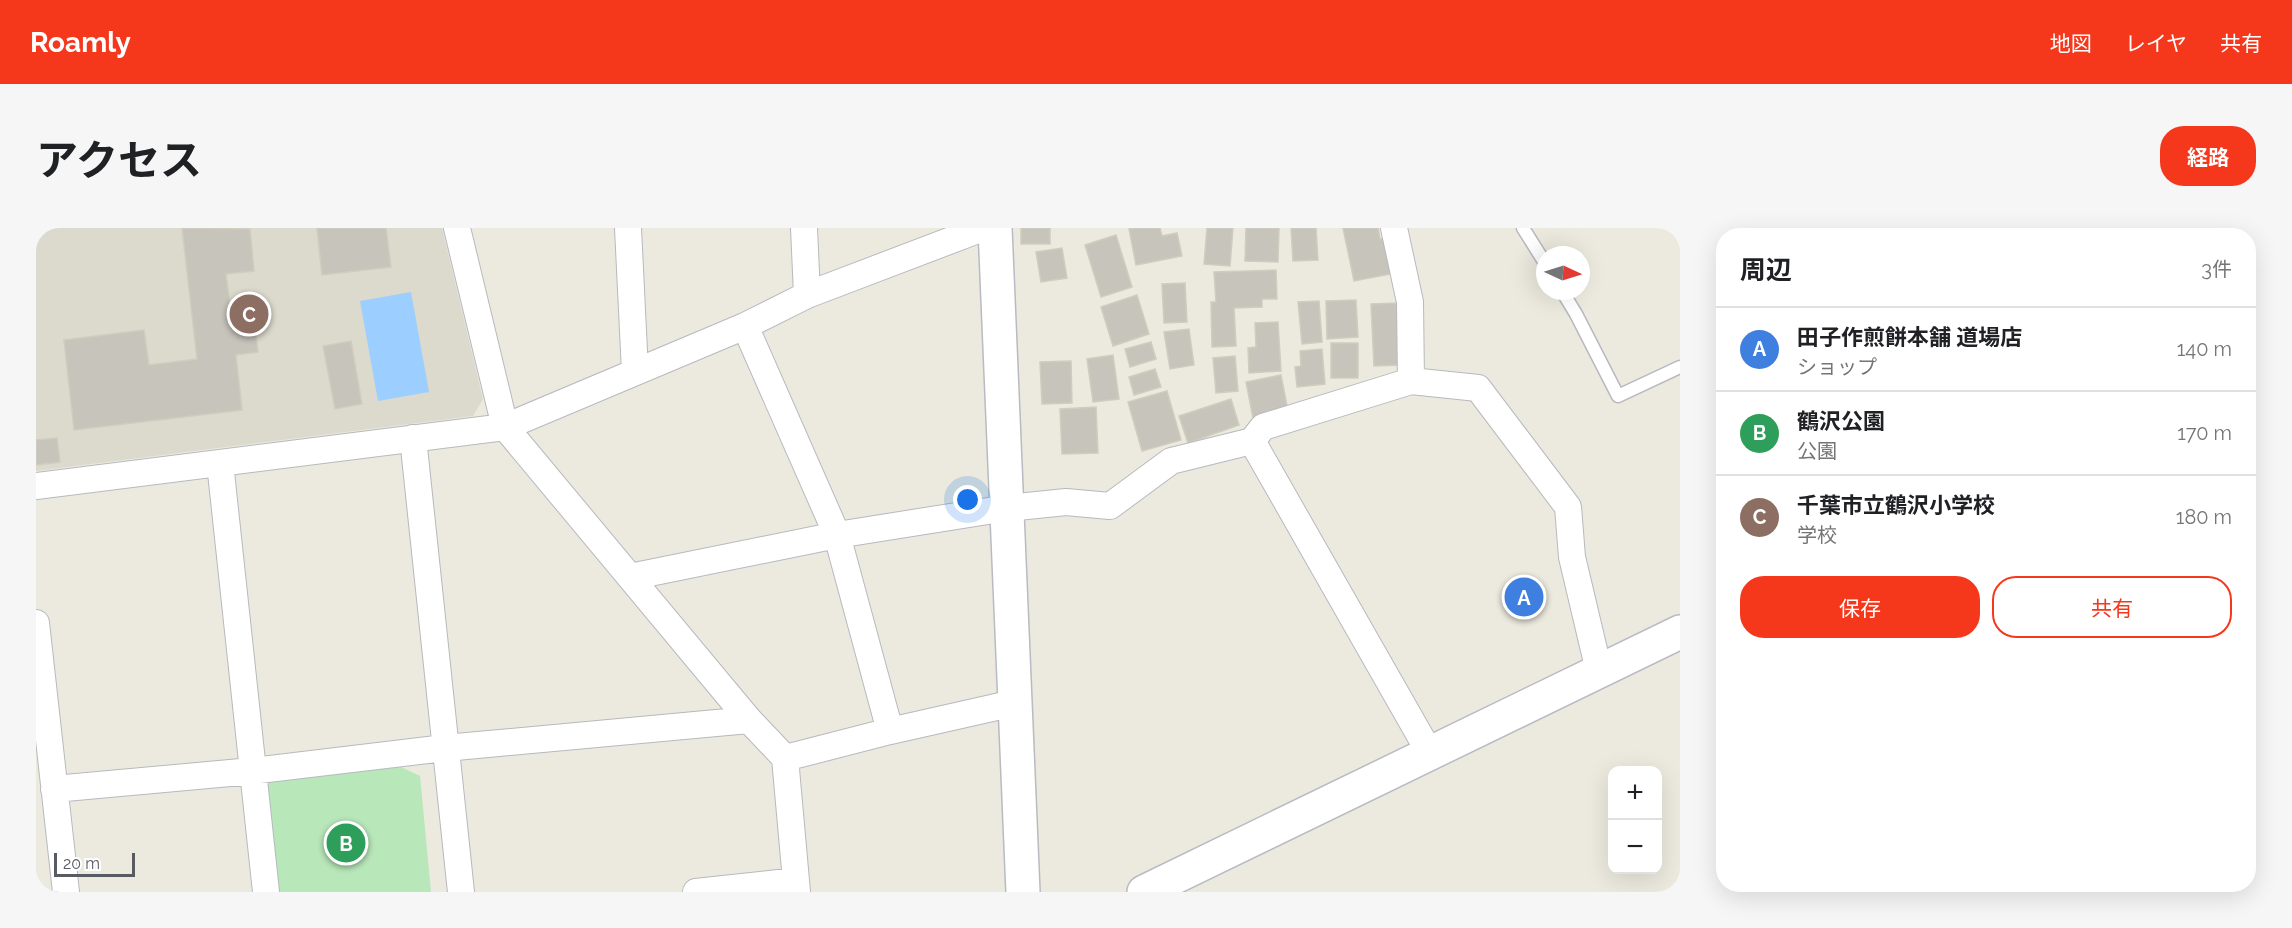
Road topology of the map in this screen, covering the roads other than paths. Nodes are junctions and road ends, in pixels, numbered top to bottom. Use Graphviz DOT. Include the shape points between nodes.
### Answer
graph roads {
  1 [pos="457,228"];
  2 [pos="628,228"];
  3 [pos="804,228"];
  4 [pos="983,228"];
  5 [pos="995,228"];
  6 [pos="1394,228"];
  7 [pos="1524,228"];
  8 [pos="1536,248"];
  9 [pos="807,295"];
  10 [pos="1567,300"];
  11 [pos="745,326"];
  12 [pos="1680,367"];
  13 [pos="635,372"];
  14 [pos="1411,381"];
  15 [pos="506,427"];
  16 [pos="413,438"];
  17 [pos="1252,441"];
  18 [pos="220,463"];
  19 [pos="36,486"];
  20 [pos="1007,508"];
  21 [pos="837,535"];
  22 [pos="630,577"];
  23 [pos="36,623"];
  24 [pos="1680,632"];
  25 [pos="1599,671"];
  26 [pos="1014,703"];
  27 [pos="749,720"];
  28 [pos="890,731"];
  29 [pos="445,748"];
  30 [pos="1431,755"];
  31 [pos="785,758"];
  32 [pos="252,771"];
  33 [pos="54,789"];
  34 [pos="796,886"];
  35 [pos="66,892"];
  36 [pos="266,892"];
  37 [pos="461,892"];
  38 [pos="696,892"];
  39 [pos="1023,892"];
  40 [pos="1144,892"];
  1 -- 15 [label="street"];
  2 -- 13 [label="street"];
  3 -- 9 [label="street"];
  4 -- 9 [label="street"];
  5 -- 20 [label="street"];
  6 -- 14 [label="street" via="1410,302"];
  7 -- 8 [label="lane"];
  9 -- 11 [label="street"];
  10 -- 12 [label="lane" via="1618,396"];
  11 -- 13 [label="street"];
  11 -- 21 [label="street"];
  13 -- 15 [label="street"];
  14 -- 17 [label="street" via="1263,427"];
  14 -- 25 [label="street" via="1478,388 1568,507 1572,557"];
  15 -- 16 [label="street"];
  15 -- 22 [label="street"];
  16 -- 18 [label="street"];
  16 -- 29 [label="street"];
  17 -- 20 [label="street" via="1171,461 1110,506 1066,502"];
  17 -- 30 [label="street"];
  18 -- 19 [label="street"];
  18 -- 32 [label="street"];
  20 -- 21 [label="street"];
  20 -- 26 [label="street"];
  21 -- 22 [label="street"];
  21 -- 28 [label="street"];
  22 -- 27 [label="street"];
  23 -- 33 [label="street"];
  24 -- 25 [label="street"];
  25 -- 30 [label="street"];
  26 -- 28 [label="street"];
  26 -- 39 [label="street"];
  27 -- 29 [label="street"];
  27 -- 31 [label="street"];
  28 -- 31 [label="street"];
  29 -- 32 [label="street"];
  29 -- 37 [label="street"];
  30 -- 40 [label="street"];
  31 -- 34 [label="street"];
  32 -- 33 [label="street"];
  32 -- 36 [label="street"];
  33 -- 35 [label="street"];
  34 -- 38 [label="street"];
}
